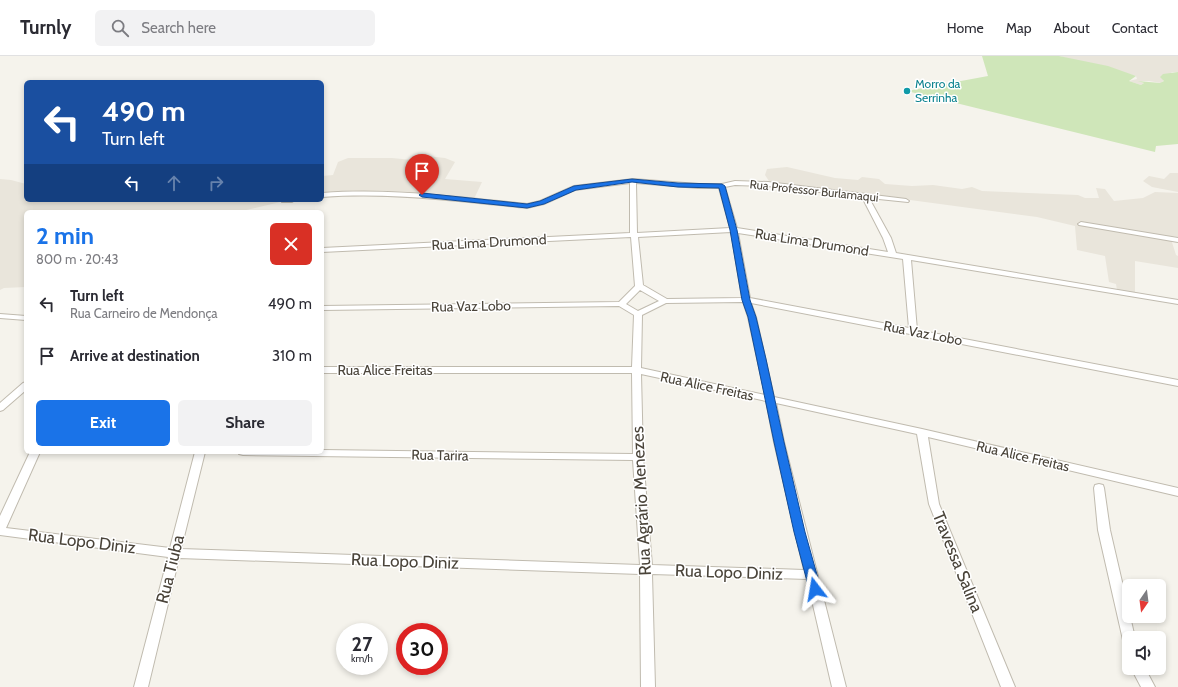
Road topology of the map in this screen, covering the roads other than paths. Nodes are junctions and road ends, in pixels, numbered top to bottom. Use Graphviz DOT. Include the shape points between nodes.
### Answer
graph roads {
  1 [pos="632,180"];
  2 [pos="722,186"];
  3 [pos="324,195"];
  4 [pos="864,196"];
  5 [pos="906,201"];
  6 [pos="1081,224"];
  7 [pos="734,230"];
  8 [pos="634,236"];
  9 [pos="1178,240"];
  10 [pos="324,250"];
  11 [pos="893,255"];
  12 [pos="906,256"];
  13 [pos="639,286"];
  14 [pos="746,300"];
  15 [pos="665,301"];
  16 [pos="1178,302"];
  17 [pos="620,304"];
  18 [pos="324,308"];
  19 [pos="638,314"];
  20 [pos="0,316"];
  21 [pos="24,318"];
  22 [pos="913,331"];
  23 [pos="324,370"];
  24 [pos="636,370"];
  25 [pos="1178,383"];
  26 [pos="24,387"];
  27 [pos="771,399"];
  28 [pos="0,408"];
  29 [pos="922,432"];
  30 [pos="324,453"];
  31 [pos="34,454"];
  32 [pos="199,454"];
  33 [pos="638,457"];
  34 [pos="1099,488"];
  35 [pos="1178,492"];
  36 [pos="0,528"];
  37 [pos="0,531"];
  38 [pos="174,553"];
  39 [pos="646,570"];
  40 [pos="812,575"];
  41 [pos="1127,631"];
  42 [pos="1142,675"];
  43 [pos="140,687"];
  44 [pos="648,687"];
  45 [pos="839,687"];
  46 [pos="1008,687"];
  47 [pos="1148,687"];
  1 -- 2 [label="street, Rua Professor Burlamaqui"];
  1 -- 3 [label="street, Rua Professor Burlamaqui" via="574,188 527,206 394,193"];
  1 -- 8 [label="street"];
  2 -- 4 [label="street, Rua Professor Burlamaqui" via="735,183 768,184"];
  2 -- 7 [label="street"];
  4 -- 5 [label="street, Rua Professor Burlamaqui"];
  4 -- 11 [label="street" via="887,238"];
  6 -- 9 [label="street"];
  7 -- 8 [label="street, Rua Lima Drumond"];
  7 -- 11 [label="street, Rua Lima Drumond"];
  7 -- 14 [label="street"];
  8 -- 10 [label="street, Rua Lima Drumond"];
  8 -- 13 [label="street"];
  11 -- 12 [label="street, Rua Lima Drumond"];
  12 -- 16 [label="street, Rua Lima Drumond"];
  12 -- 22 [label="street"];
  13 -- 15 [label="street"];
  13 -- 17 [label="street"];
  14 -- 15 [label="street, Rua Vaz Lobo"];
  14 -- 22 [label="street, Rua Vaz Lobo"];
  14 -- 27 [label="street"];
  15 -- 19 [label="street"];
  17 -- 18 [label="street, Rua Vaz Lobo"];
  17 -- 19 [label="street"];
  19 -- 24 [label="street, Rua Agrário Menezes"];
  20 -- 21 [label="street"];
  22 -- 25 [label="street, Rua Vaz Lobo"];
  23 -- 24 [label="street, Rua Alice Freitas"];
  24 -- 27 [label="street, Rua Alice Freitas"];
  24 -- 33 [label="street, Rua Agrário Menezes"];
  26 -- 28 [label="street"];
  27 -- 29 [label="street, Rua Alice Freitas"];
  27 -- 40 [label="street" via="780,450"];
  29 -- 35 [label="street, Rua Alice Freitas"];
  29 -- 46 [label="street, Travessa Salina" via="934,504"];
  30 -- 33 [label="street, Rua Tarira"];
  31 -- 36 [label="street"];
  32 -- 38 [label="street, Rua Tiuba"];
  33 -- 39 [label="street, Rua Agrário Menezes"];
  34 -- 41 [label="street" via="1104,530"];
  37 -- 38 [label="street, Rua Lopo Diniz"];
  38 -- 39 [label="street, Rua Lopo Diniz"];
  38 -- 43 [label="street, Rua Tiuba"];
  39 -- 40 [label="street, Rua Lopo Diniz"];
  39 -- 44 [label="street, Rua Agrário Menezes"];
  40 -- 45 [label="street"];
  42 -- 47 [label="street"];
}
